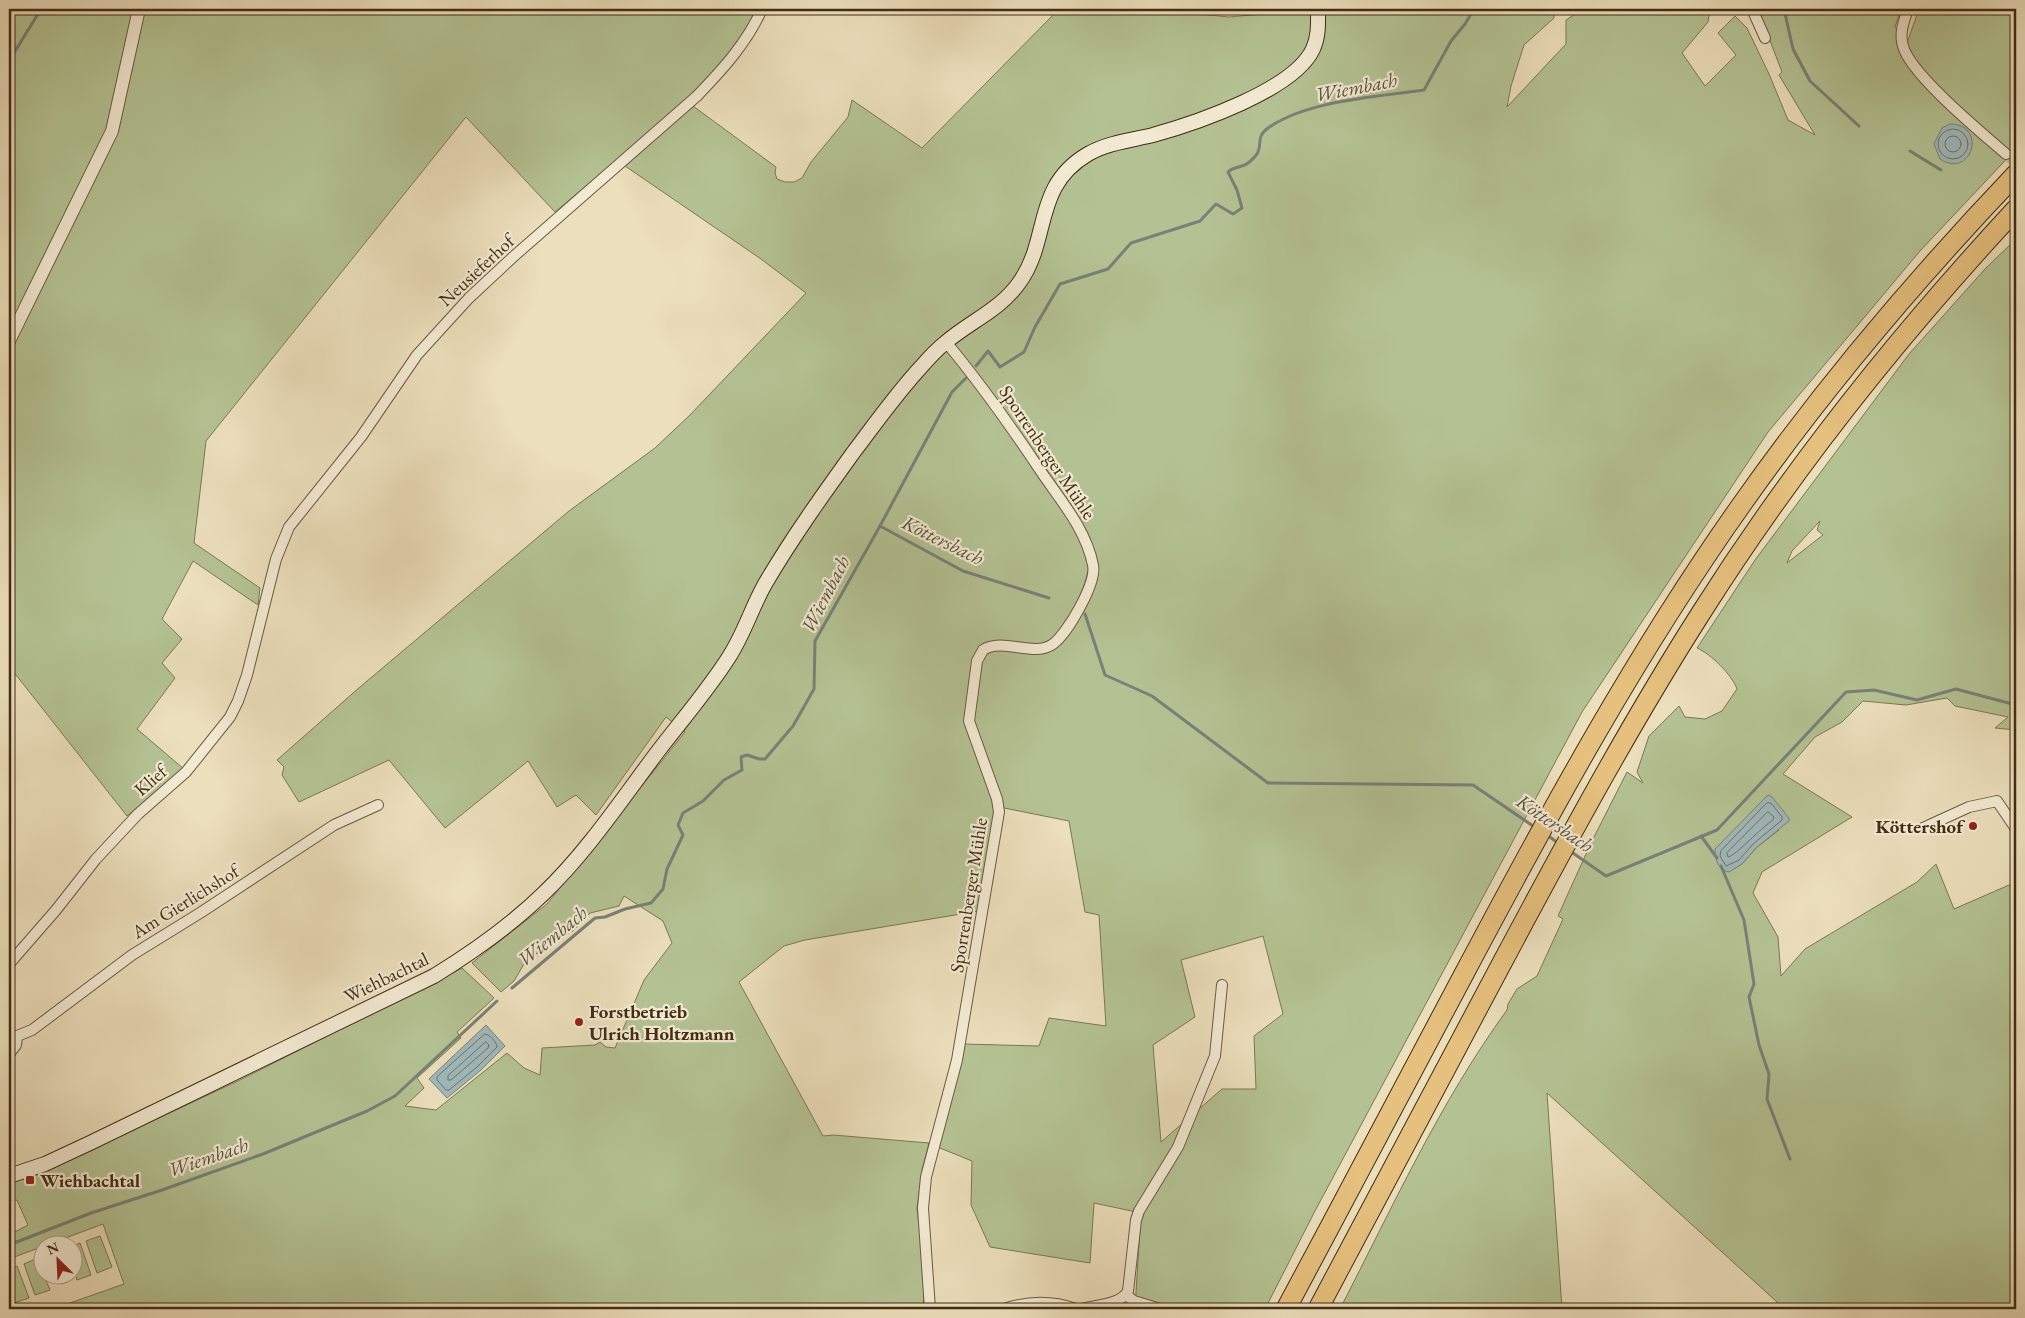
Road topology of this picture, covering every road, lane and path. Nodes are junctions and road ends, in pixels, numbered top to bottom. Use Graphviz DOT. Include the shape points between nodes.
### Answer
graph roads {
  1 [pos="139,9"];
  2 [pos="762,9"];
  3 [pos="1318,9"];
  4 [pos="1752,9"];
  5 [pos="1908,9"];
  6 [pos="1765,38"];
  7 [pos="2006,154"];
  8 [pos="2016,174"];
  9 [pos="2016,210"];
  10 [pos="9,342"];
  11 [pos="946,342"];
  12 [pos="266,596"];
  13 [pos="378,805"];
  14 [pos="1923,828"];
  15 [pos="2016,829"];
  16 [pos="9,964"];
  17 [pos="1222,985"];
  18 [pos="13,1036"];
  19 [pos="9,1054"];
  20 [pos="9,1176"];
  21 [pos="1126,1295"];
  22 [pos="930,1309"];
  23 [pos="1004,1309"];
  24 [pos="1076,1309"];
  25 [pos="1081,1309"];
  26 [pos="1160,1309"];
  27 [pos="1286,1309"];
  28 [pos="1318,1309"];
  1 -- 10 [label="street" via="112,131"];
  2 -- 12 [label="street, Neusieferhof" via="737,51 696,96 500,269 416,355 361,437 289,527"];
  3 -- 11 [label="main road, Wiehbachtal" via="1317,38 1312,51 1287,78 1204,118 1092,152 1066,171 1049,197 1031,260 1019,284 1004,300"];
  4 -- 6 [label="street"];
  5 -- 7 [label="street" via="1902,29 1902,45 1909,59 1952,105"];
  8 -- 27 [label="highway" via="1867,340 1781,450 1714,544 1603,718"];
  9 -- 28 [label="highway" via="1914,324 1807,460 1713,594 1628,732"];
  11 -- 20 [label="main road, Wiehbachtal" via="897,395 824,493 766,582 730,656 577,858 524,912 471,953 434,976 90,1143"];
  11 -- 22 [label="street, Sporrenberger Mühle" via="996,406 1069,511 1082,532 1094,567 1081,604 1054,644 1041,649 994,645 983,650 977,661 969,721 999,812 957,1060 926,1177 923,1208"];
  12 -- 16 [label="street, Klief" via="247,675 230,717 186,772 138,814 96,859"];
  13 -- 18 [label="street, Am Gierlichshof" via="334,825 132,955 32,1030"];
  14 -- 15 [label="street" via="1969,807 1997,801"];
  17 -- 21 [label="street" via="1215,1056 1178,1147 1139,1210 1130,1287"];
  18 -- 19 [label="street, Am Gierlichshof" via="16,1045"];
  21 -- 25 [label="street"];
  21 -- 26 [label="street" via="1134,1301"];
  23 -- 24 [label="street" via="1043,1302"];
}
